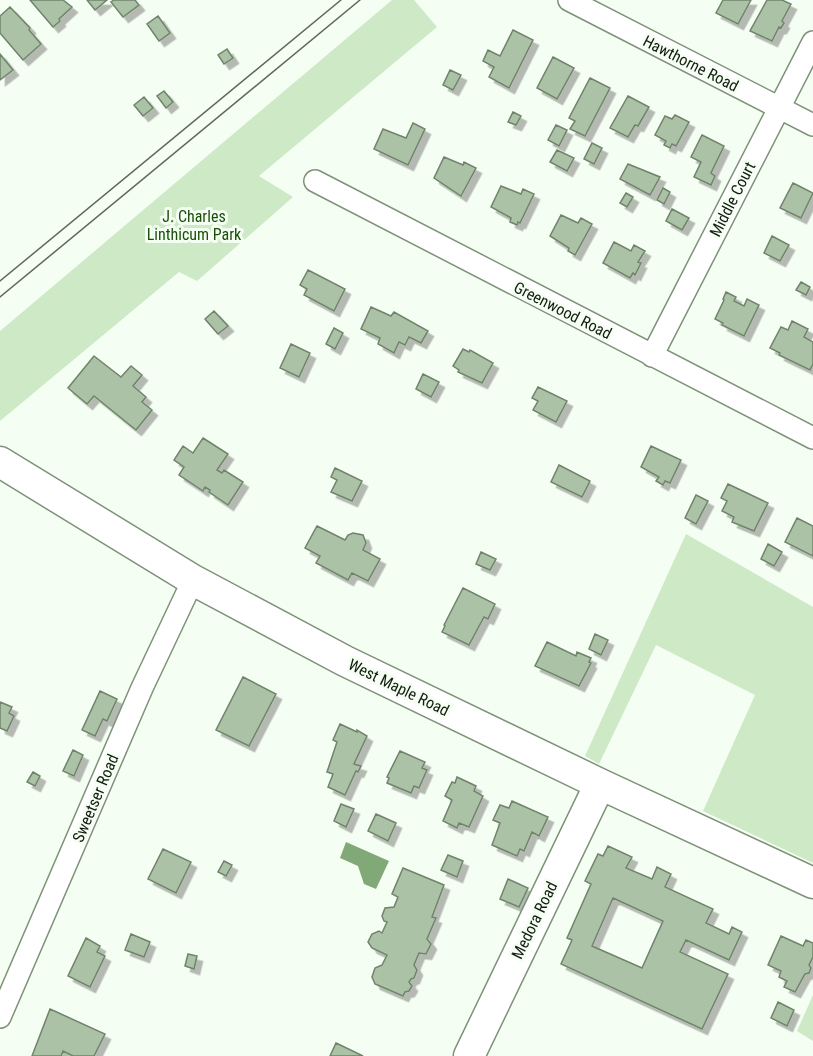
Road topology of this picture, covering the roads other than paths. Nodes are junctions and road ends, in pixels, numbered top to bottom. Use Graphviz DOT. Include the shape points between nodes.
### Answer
graph roads {
  1 [pos="569,0"];
  2 [pos="813,42"];
  3 [pos="778,108"];
  4 [pos="813,125"];
  5 [pos="315,181"];
  6 [pos="652,356"];
  7 [pos="813,438"];
  8 [pos="0,462"];
  9 [pos="193,580"];
  10 [pos="600,784"];
  11 [pos="813,883"];
  12 [pos="0,1017"];
  13 [pos="469,1056"];
  1 -- 3 [label="street, Hawthorne Road"];
  2 -- 3 [label="street, Middle Court"];
  3 -- 4 [label="street, Hawthorne Road"];
  3 -- 6 [label="street, Middle Court"];
  5 -- 6 [label="street, Greenwood Road"];
  6 -- 7 [label="street, Greenwood Road"];
  8 -- 9 [label="street, West Maple Road"];
  9 -- 10 [label="street, West Maple Road" via="345,661"];
  9 -- 12 [label="street, Sweetser Road" via="142,688"];
  10 -- 11 [label="street, West Maple Road"];
  10 -- 13 [label="street, Medora Road"];
}
